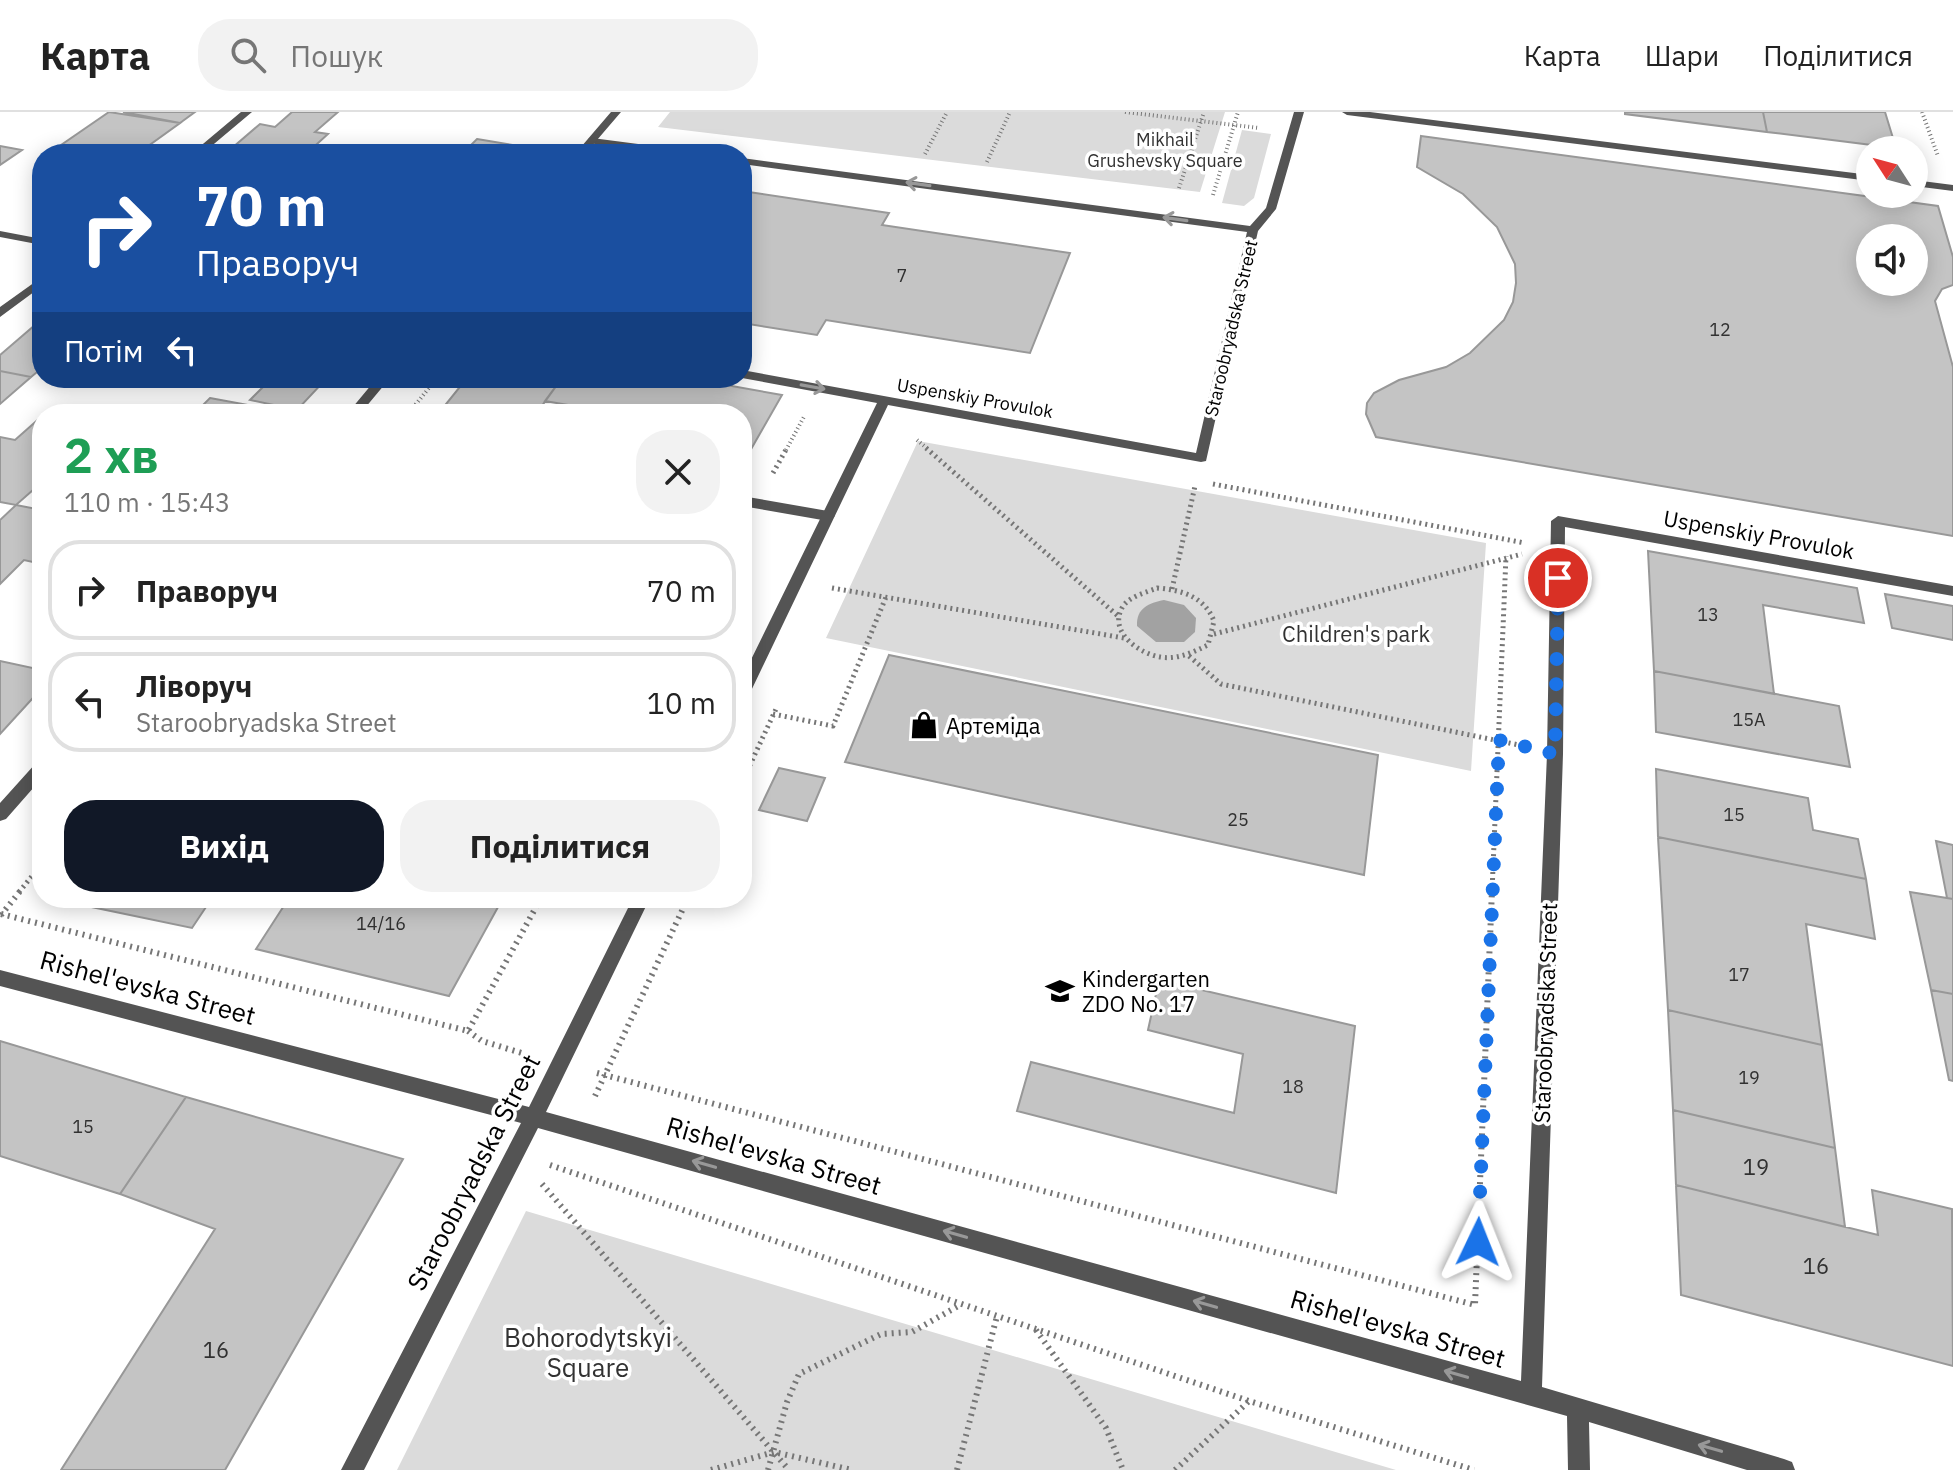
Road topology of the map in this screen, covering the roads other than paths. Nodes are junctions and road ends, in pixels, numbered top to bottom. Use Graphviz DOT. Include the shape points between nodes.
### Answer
graph roads {
  1 [pos="247,112"];
  2 [pos="616,112"];
  3 [pos="1299,112"];
  4 [pos="1347,112"];
  5 [pos="592,141"];
  6 [pos="208,144"];
  7 [pos="589,144"];
  8 [pos="615,144"];
  9 [pos="752,162"];
  10 [pos="1856,176"];
  11 [pos="1928,185"];
  12 [pos="1953,188"];
  13 [pos="1253,230"];
  14 [pos="0,234"];
  15 [pos="32,240"];
  16 [pos="32,288"];
  17 [pos="0,313"];
  18 [pos="752,376"];
  19 [pos="375,388"];
  20 [pos="885,399"];
  21 [pos="362,404"];
  22 [pos="1201,458"];
  23 [pos="752,503"];
  24 [pos="828,516"];
  25 [pos="1558,521"];
  26 [pos="1953,591"];
  27 [pos="752,672"];
  28 [pos="32,778"];
  29 [pos="0,814"];
  30 [pos="637,908"];
  31 [pos="0,978"];
  32 [pos="534,1117"];
  33 [pos="1531,1394"];
  34 [pos="1578,1408"];
  35 [pos="352,1470"];
  36 [pos="1579,1470"];
  37 [pos="1784,1470"];
  1 -- 6 [label="street"];
  2 -- 5 [label="street"];
  3 -- 13 [label="street, Staroobryadska Street" via="1271,209"];
  4 -- 10 [label="street"];
  5 -- 7 [label="street"];
  5 -- 8 [label="street"];
  13 -- 9 [label="street, one-way"];
  11 -- 12 [label="street"];
  13 -- 22 [label="street, Staroobryadska Street"];
  14 -- 15 [label="street"];
  16 -- 17 [label="street"];
  18 -- 20 [label="street, Uspenskiy Provulok, one-way"];
  19 -- 21 [label="street"];
  20 -- 22 [label="street, Uspenskiy Provulok"];
  20 -- 24 [label="street"];
  23 -- 24 [label="street"];
  24 -- 27 [label="street"];
  25 -- 26 [label="street, Uspenskiy Provulok"];
  25 -- 33 [label="street, Staroobryadska Street" via="1555,754"];
  28 -- 29 [label="street"];
  30 -- 32 [label="street, Staroobryadska Street"];
  31 -- 32 [label="street, Rishel'evska Street"];
  33 -- 32 [label="street, Rishel'evska Street, one-way"];
  32 -- 35 [label="street, Staroobryadska Street"];
  33 -- 34 [label="street"];
  34 -- 36 [label="street"];
  37 -- 34 [label="street, one-way"];
}
